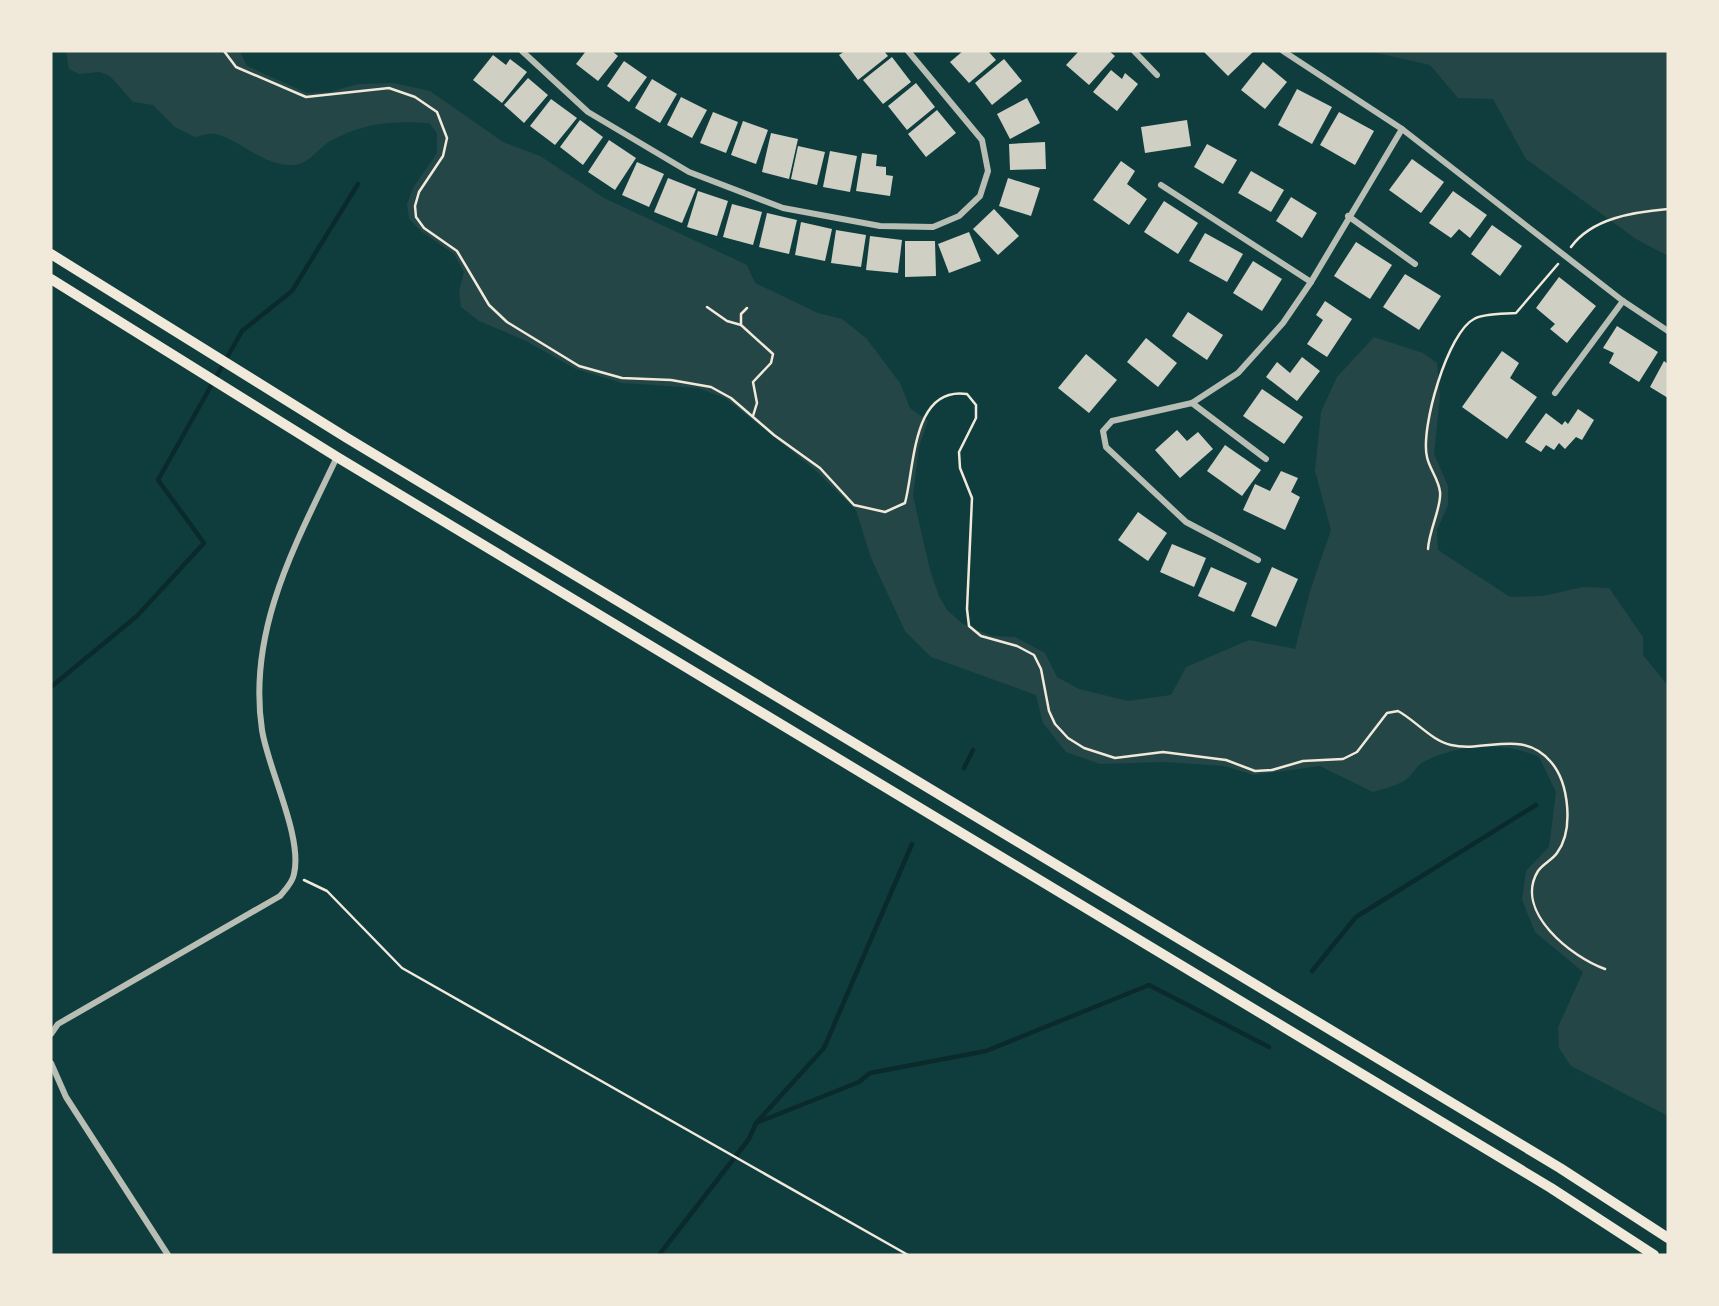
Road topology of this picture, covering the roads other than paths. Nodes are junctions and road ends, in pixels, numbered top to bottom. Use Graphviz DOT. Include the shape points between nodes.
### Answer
graph roads {
  1 [pos="522,51"];
  2 [pos="908,51"];
  3 [pos="1134,51"];
  4 [pos="1283,51"];
  5 [pos="1157,75"];
  6 [pos="1402,129"];
  7 [pos="1161,185"];
  8 [pos="1348,216"];
  9 [pos="51,254"];
  10 [pos="1415,264"];
  11 [pos="51,279"];
  12 [pos="1311,282"];
  13 [pos="1623,301"];
  14 [pos="1668,331"];
  15 [pos="1555,393"];
  16 [pos="1192,403"];
  17 [pos="337,457"];
  18 [pos="1266,459"];
  19 [pos="1258,560"];
  20 [pos="51,1034"];
  21 [pos="51,1063"];
  22 [pos="1668,1238"];
  23 [pos="168,1255"];
  24 [pos="1654,1255"];
  1 -- 2 [label="street" via="588,112 689,172 783,208 880,226 933,227 959,216 980,195 988,171 982,140"];
  3 -- 5 [label="street"];
  4 -- 6 [label="street"];
  6 -- 8 [label="street"];
  6 -- 13 [label="street"];
  7 -- 12 [label="street"];
  8 -- 10 [label="street"];
  8 -- 12 [label="street"];
  9 -- 22 [label="highway" via="347,438 1560,1167"];
  11 -- 17 [label="highway"];
  12 -- 16 [label="street" via="1283,323 1238,373"];
  13 -- 14 [label="street"];
  13 -- 15 [label="street"];
  16 -- 18 [label="street"];
  16 -- 19 [label="street" via="1112,421 1103,431 1106,447 1186,522"];
  17 -- 20 [label="street" via="287,562 267,619 260,673 262,730 295,850 294,876 280,896 58,1024"];
  17 -- 24 [label="highway" via="1552,1188"];
  21 -- 23 [label="street" via="66,1097"];
}
